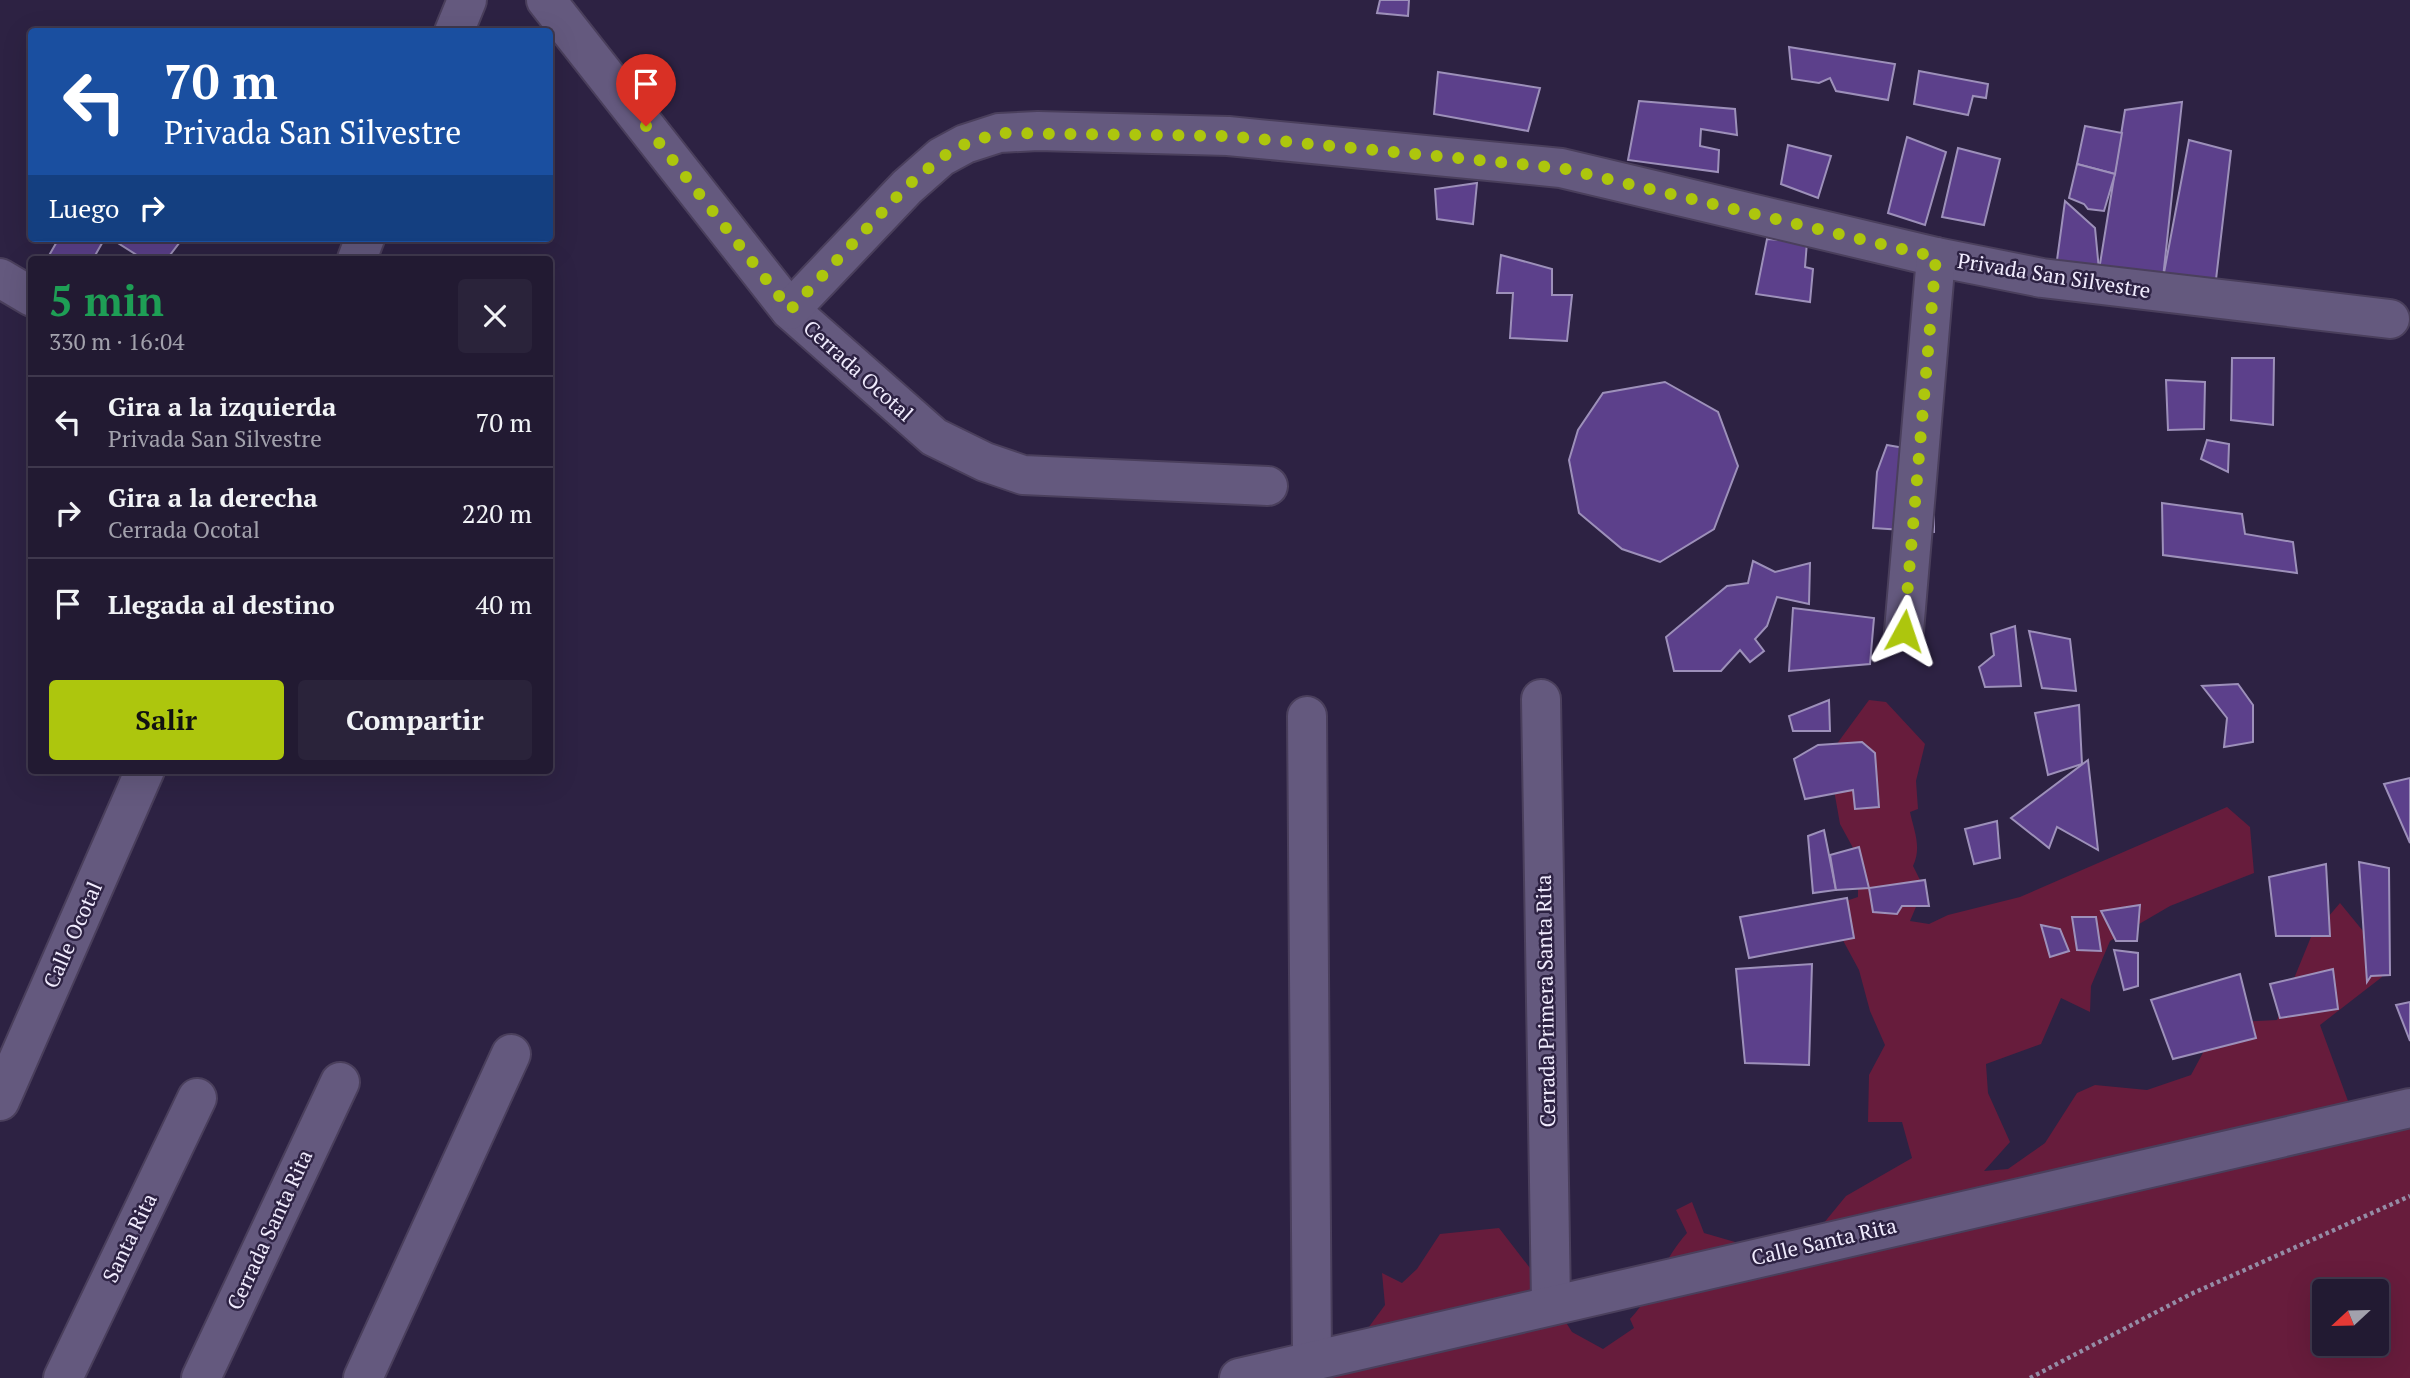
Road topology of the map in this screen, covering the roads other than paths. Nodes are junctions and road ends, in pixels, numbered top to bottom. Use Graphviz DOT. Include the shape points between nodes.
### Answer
graph roads {
  1 [pos="467,0"];
  2 [pos="546,0"];
  3 [pos="456,28"];
  4 [pos="1936,257"];
  5 [pos="0,278"];
  6 [pos="28,295"];
  7 [pos="790,310"];
  8 [pos="2390,319"];
  9 [pos="1269,486"];
  10 [pos="1904,631"];
  11 [pos="1541,699"];
  12 [pos="1307,716"];
  13 [pos="143,774"];
  14 [pos="511,1054"];
  15 [pos="340,1082"];
  16 [pos="197,1098"];
  17 [pos="0,1101"];
  18 [pos="2410,1108"];
  19 [pos="1551,1303"];
  20 [pos="1312,1360"];
  21 [pos="63,1378"];
  22 [pos="201,1378"];
  23 [pos="363,1378"];
  24 [pos="1239,1378"];
  1 -- 3 [label="street"];
  2 -- 7 [label="street, Cerrada Ocotal"];
  4 -- 7 [label="street, Privada San Silvestre" via="1561,168 1228,136 999,133 942,157 906,187"];
  4 -- 8 [label="street, Privada San Silvestre" via="2042,278"];
  4 -- 10 [label="street"];
  5 -- 6 [label="street"];
  7 -- 9 [label="street, Cerrada Ocotal" via="933,437 985,462 1023,474"];
  11 -- 19 [label="street, Cerrada Primera Santa Rita"];
  12 -- 20 [label="street"];
  13 -- 17 [label="street, Calle Ocotal"];
  14 -- 23 [label="street"];
  15 -- 22 [label="street, Cerrada Santa Rita"];
  16 -- 21 [label="street, Santa Rita"];
  18 -- 19 [label="street, Calle Santa Rita"];
  19 -- 20 [label="street, Calle Santa Rita"];
  20 -- 24 [label="street, Calle Santa Rita"];
}
